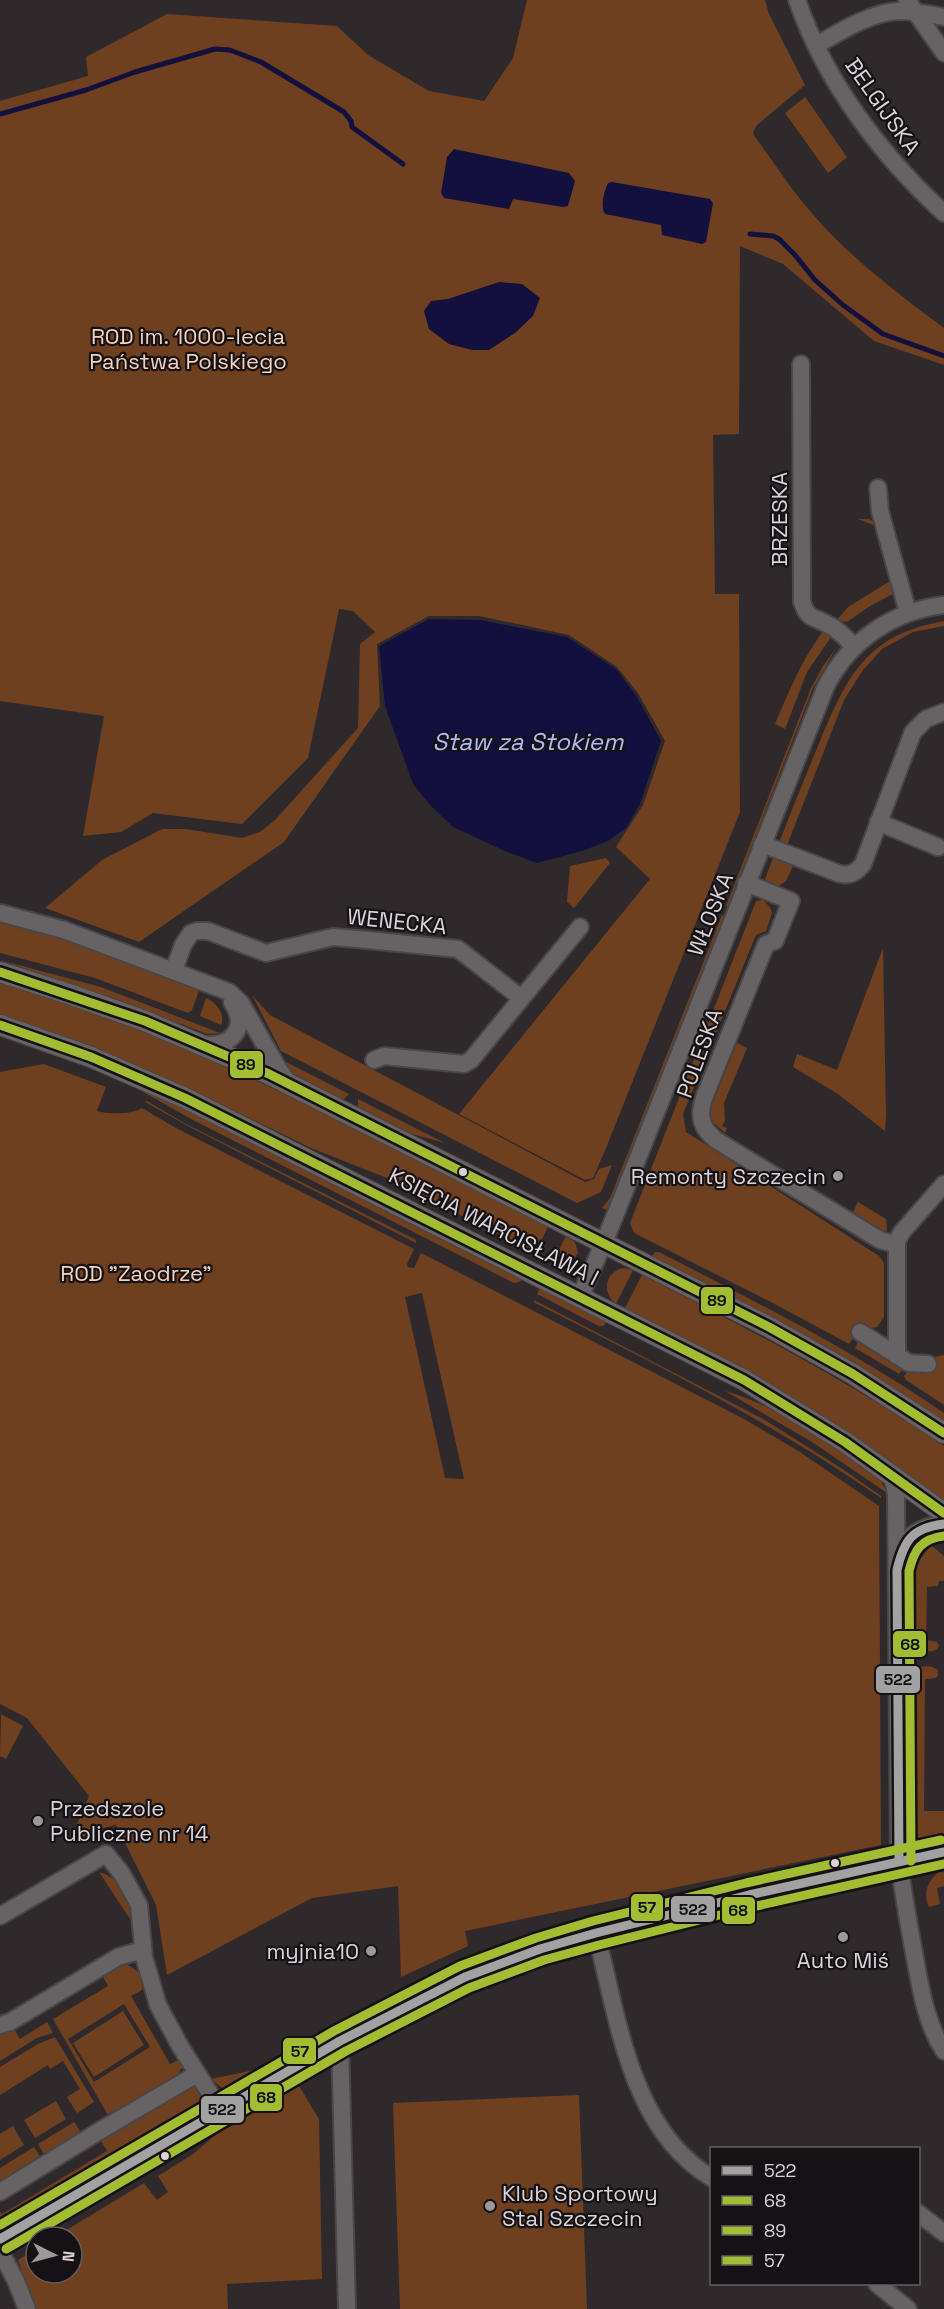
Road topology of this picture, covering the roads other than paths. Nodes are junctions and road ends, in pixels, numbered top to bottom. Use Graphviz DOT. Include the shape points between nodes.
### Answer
graph roads {
  1 [pos="797,0"];
  2 [pos="914,4"];
  3 [pos="944,16"];
  4 [pos="817,45"];
  5 [pos="944,53"];
  6 [pos="944,213"];
  7 [pos="801,364"];
  8 [pos="878,488"];
  9 [pos="944,605"];
  10 [pos="908,613"];
  11 [pos="854,647"];
  12 [pos="944,712"];
  13 [pos="878,822"];
  14 [pos="762,844"];
  15 [pos="938,847"];
  16 [pos="746,883"];
  17 [pos="0,913"];
  18 [pos="580,927"];
  19 [pos="174,970"];
  20 [pos="0,972"];
  21 [pos="211,984"];
  22 [pos="521,998"];
  23 [pos="0,1025"];
  24 [pos="205,1045"];
  25 [pos="374,1060"];
  26 [pos="290,1085"];
  27 [pos="944,1184"];
  28 [pos="604,1244"];
  29 [pos="897,1245"];
  30 [pos="580,1297"];
  31 [pos="860,1332"];
  32 [pos="897,1356"];
  33 [pos="928,1364"];
  34 [pos="944,1433"];
  35 [pos="888,1472"];
  36 [pos="944,1513"];
  37 [pos="944,1524"];
  38 [pos="897,1570"];
  39 [pos="944,1852"];
  40 [pos="899,1861"];
  41 [pos="0,1916"];
  42 [pos="596,1933"];
  43 [pos="143,1950"];
  44 [pos="0,2025"];
  45 [pos="340,2041"];
  46 [pos="944,2052"];
  47 [pos="197,2074"];
  48 [pos="221,2110"];
  49 [pos="710,2177"];
  50 [pos="0,2192"];
  51 [pos="920,2215"];
  52 [pos="944,2233"];
  53 [pos="0,2239"];
  54 [pos="0,2251"];
  55 [pos="879,2285"];
  56 [pos="27,2309"];
  57 [pos="347,2309"];
  58 [pos="908,2309"];
  1 -- 4 [label="street, BELGIJSKA"];
  2 -- 3 [label="street, BELGIJSKA"];
  2 -- 4 [label="street, BELGIJSKA" via="855,25"];
  2 -- 5 [label="street" via="926,30"];
  4 -- 6 [label="street, BELGIJSKA" via="839,86 886,153"];
  7 -- 11 [label="street, BRZESKA" via="802,602 806,613 835,629"];
  8 -- 10 [label="street" via="880,511"];
  9 -- 10 [label="street, WŁOSKA"];
  10 -- 11 [label="street, WŁOSKA" via="881,626"];
  11 -- 14 [label="street, WŁOSKA" via="826,686"];
  12 -- 13 [label="street" via="926,718 913,732"];
  13 -- 14 [label="street" via="863,864 849,875"];
  13 -- 15 [label="street"];
  14 -- 16 [label="street, WŁOSKA"];
  16 -- 28 [label="street, WŁOSKA"];
  16 -- 29 [label="street, POLESKA" via="791,901 775,941 766,944 704,1098 704,1129 880,1240"];
  17 -- 19 [label="street" via="63,930"];
  18 -- 22 [label="street"];
  19 -- 21 [label="street"];
  19 -- 22 [label="street, WENECKA" via="183,945 197,931 208,931 266,953 333,937 459,949"];
  20 -- 24 [label="street, KSIĘCIA WARCISŁAWA I"];
  21 -- 24 [label="street" via="231,1000 239,1017 234,1034 226,1043"];
  21 -- 26 [label="street" via="230,992 241,1003"];
  22 -- 25 [label="street" via="464,1064 384,1056"];
  23 -- 30 [label="street, KSIĘCIA WARCISŁAWA I" via="91,1057 175,1093"];
  24 -- 26 [label="street, KSIĘCIA WARCISŁAWA I"];
  26 -- 28 [label="street, KSIĘCIA WARCISŁAWA I"];
  27 -- 29 [label="street" via="902,1232"];
  28 -- 30 [label="street, WŁOSKA"];
  28 -- 34 [label="street, KSIĘCIA WARCISŁAWA I" via="810,1349"];
  29 -- 32 [label="street"];
  30 -- 35 [label="street, KSIĘCIA WARCISŁAWA I" via="744,1380"];
  31 -- 32 [label="street"];
  32 -- 33 [label="street" via="909,1364"];
  35 -- 36 [label="street, KSIĘCIA WARCISŁAWA I"];
  35 -- 38 [label="street" via="896,1494"];
  37 -- 38 [label="street" via="911,1535 904,1543"];
  38 -- 40 [label="street"];
  39 -- 40 [label="street"];
  40 -- 42 [label="street"];
  40 -- 46 [label="street" via="922,1998"];
  41 -- 43 [label="street" via="106,1854 139,1905"];
  42 -- 45 [label="street" via="465,1977"];
  42 -- 49 [label="street" via="626,2054 640,2092 668,2139 694,2168"];
  43 -- 44 [label="street" via="118,1957 13,2021"];
  43 -- 47 [label="street" via="158,2005"];
  45 -- 48 [label="street"];
  45 -- 57 [label="street"];
  47 -- 48 [label="street"];
  47 -- 50 [label="street"];
  48 -- 53 [label="street"];
  51 -- 52 [label="street"];
  54 -- 56 [label="street"];
  55 -- 58 [label="street"];
}
